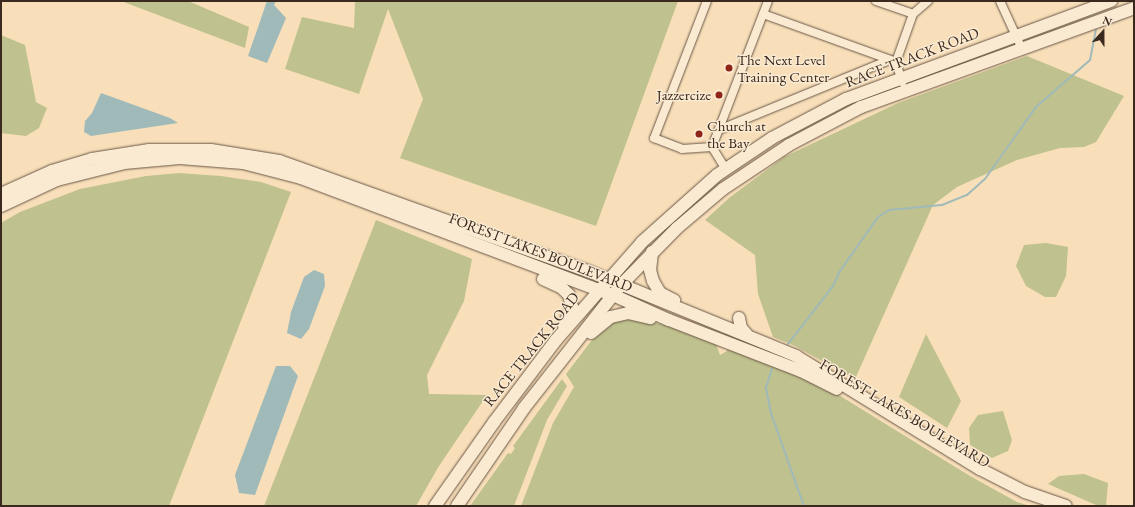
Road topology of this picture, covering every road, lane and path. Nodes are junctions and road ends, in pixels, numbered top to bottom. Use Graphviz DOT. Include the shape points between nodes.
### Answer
graph roads {
  1 [pos="707,1"];
  2 [pos="768,1"];
  3 [pos="876,1"];
  4 [pos="928,1"];
  5 [pos="1000,1"];
  6 [pos="1111,1"];
  7 [pos="1134,8"];
  8 [pos="763,14"];
  9 [pos="913,14"];
  10 [pos="1015,36"];
  11 [pos="1022,49"];
  12 [pos="892,61"];
  13 [pos="900,78"];
  14 [pos="907,90"];
  15 [pos="721,129"];
  16 [pos="712,147"];
  17 [pos="726,169"];
  18 [pos="1,194"];
  19 [pos="1,206"];
  20 [pos="396,214"];
  21 [pos="652,252"];
  22 [pos="608,280"];
  23 [pos="599,291"];
  24 [pos="616,291"];
  25 [pos="739,318"];
  26 [pos="669,320"];
  27 [pos="724,326"];
  28 [pos="750,337"];
  29 [pos="556,340"];
  30 [pos="725,346"];
  31 [pos="804,361"];
  32 [pos="494,422"];
  33 [pos="508,432"];
  34 [pos="510,449"];
  35 [pos="492,455"];
  36 [pos="1021,498"];
  37 [pos="435,506"];
  38 [pos="448,506"];
  39 [pos="457,506"];
  40 [pos="1041,506"];
  41 [pos="1052,506"];
  42 [pos="1066,506"];
  1 -- 16 [label="street" via="654,138 682,149"];
  2 -- 8 [label="street"];
  3 -- 9 [label="street"];
  4 -- 9 [label="street"];
  5 -- 10 [label="street"];
  6 -- 10 [label="main road, RACE TRACK ROAD"];
  7 -- 11 [label="main road, RACE TRACK ROAD"];
  8 -- 12 [label="street"];
  8 -- 15 [label="street"];
  9 -- 12 [label="street"];
  10 -- 11 [label="street"];
  10 -- 13 [label="main road, RACE TRACK ROAD"];
  11 -- 14 [label="main road, RACE TRACK ROAD"];
  12 -- 13 [label="street"];
  12 -- 15 [label="street"];
  13 -- 14 [label="street"];
  13 -- 17 [label="main road, RACE TRACK ROAD" via="805,119"];
  14 -- 21 [label="main road, RACE TRACK ROAD" via="861,108 769,157 707,202"];
  15 -- 16 [label="street"];
  16 -- 17 [label="street"];
  17 -- 22 [label="main road, RACE TRACK ROAD" via="673,212"];
  18 -- 22 [label="main road, FOREST LAKES BOULEVARD" via="52,171 122,154 180,148 244,154 303,168"];
  19 -- 20 [label="main road, FOREST LAKES BOULEVARD" via="57,180 95,169 148,160 180,158 243,163 278,171"];
  20 -- 23 [label="main road, FOREST LAKES BOULEVARD"];
  20 -- 29 [label="main road" via="408,222 562,288 569,295 572,307"];
  21 -- 24 [label="main road, RACE TRACK ROAD"];
  21 -- 27 [label="main road" via="650,275 660,293 708,315"];
  22 -- 23 [label="main road, RACE TRACK ROAD"];
  22 -- 24 [label="main road, FOREST LAKES BOULEVARD"];
  23 -- 24 [label="main road, FOREST LAKES BOULEVARD"];
  23 -- 29 [label="main road, RACE TRACK ROAD"];
  24 -- 26 [label="main road, FOREST LAKES BOULEVARD"];
  24 -- 27 [label="main road, FOREST LAKES BOULEVARD"];
  24 -- 33 [label="main road, RACE TRACK ROAD"];
  25 -- 28 [label="main road" via="741,328"];
  26 -- 30 [label="main road, FOREST LAKES BOULEVARD" via="713,336"];
  26 -- 33 [label="main road" via="628,313 605,320 597,326 525,418"];
  27 -- 28 [label="main road, FOREST LAKES BOULEVARD"];
  28 -- 31 [label="main road, FOREST LAKES BOULEVARD"];
  29 -- 32 [label="main road, RACE TRACK ROAD"];
  30 -- 31 [label="main road" via="738,340 785,358"];
  30 -- 36 [label="main road, FOREST LAKES BOULEVARD" via="831,386 951,460"];
  31 -- 42 [label="main road, FOREST LAKES BOULEVARD" via="980,469 1025,492"];
  32 -- 37 [label="main road, RACE TRACK ROAD"];
  32 -- 38 [label="main road" via="496,431 493,440"];
  33 -- 35 [label="main road, RACE TRACK ROAD"];
  34 -- 35 [label="main road" via="504,447"];
  35 -- 39 [label="main road, RACE TRACK ROAD"];
  36 -- 40 [label="main road, FOREST LAKES BOULEVARD"];
  36 -- 41 [label="main road"];
}
